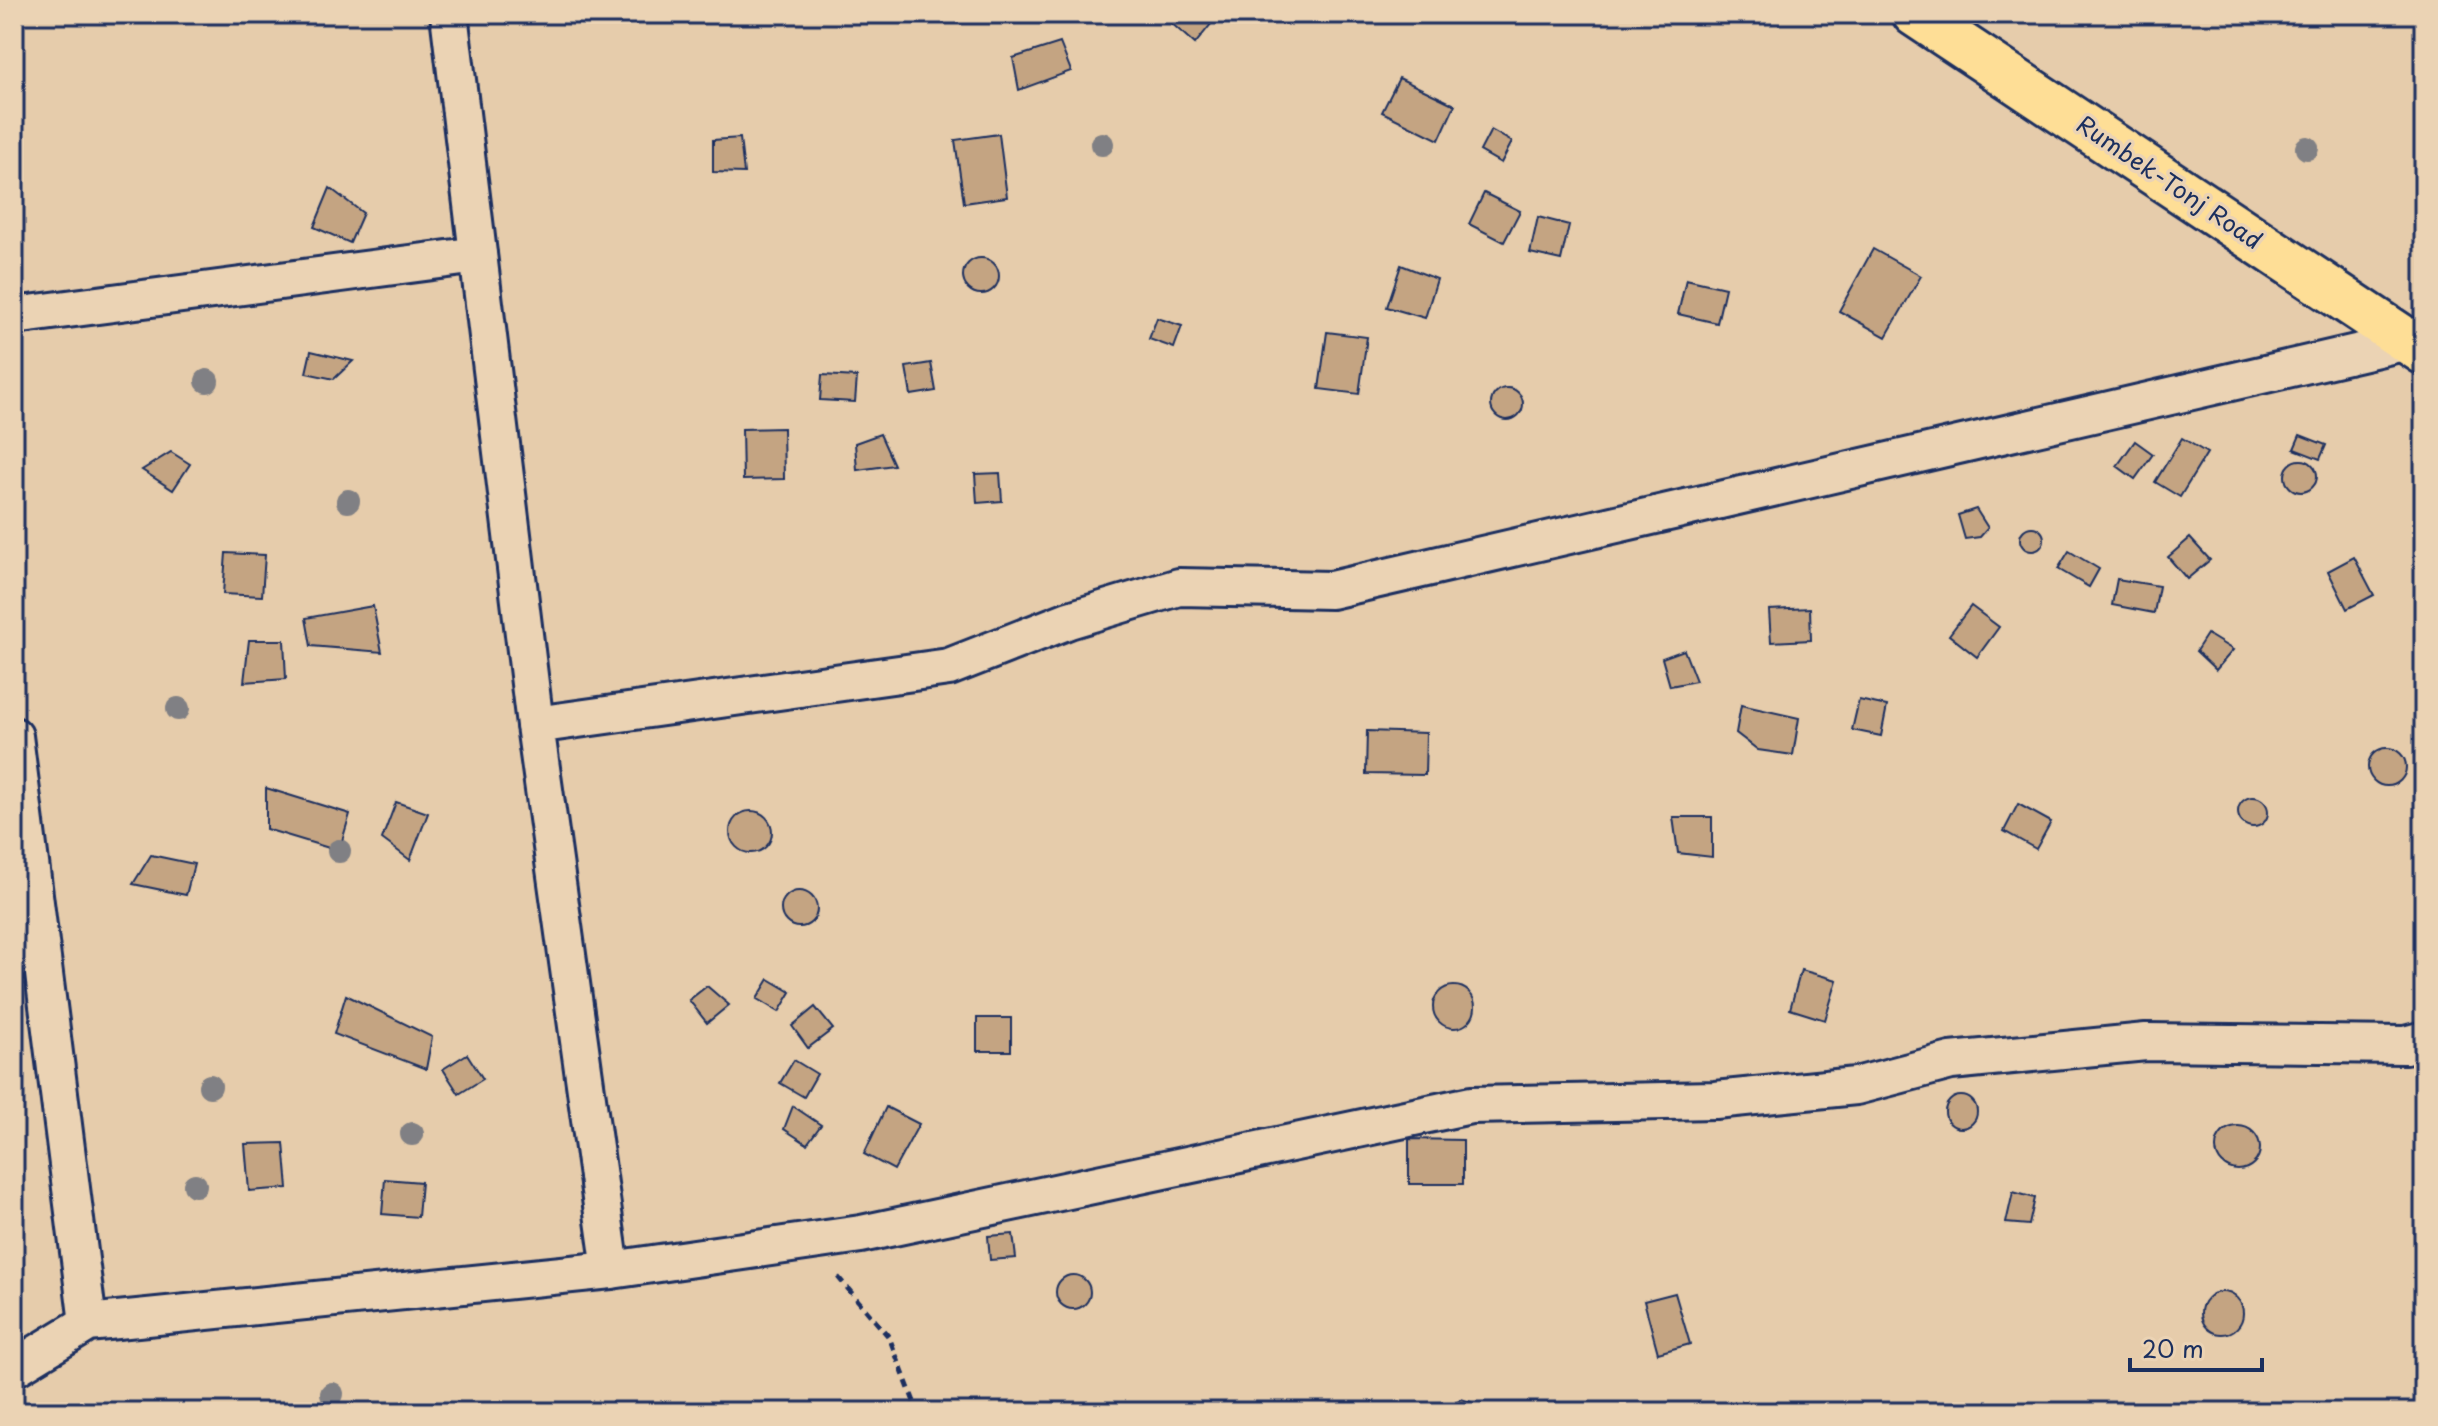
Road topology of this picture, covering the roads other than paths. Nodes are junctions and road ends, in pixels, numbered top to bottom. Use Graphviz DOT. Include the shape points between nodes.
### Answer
graph roads {
  1 [pos="449,14"];
  2 [pos="1915,14"];
  3 [pos="478,255"];
  4 [pos="14,316"];
  5 [pos="2416,346"];
  6 [pos="535,725"];
  7 [pos="14,736"];
  8 [pos="2424,1040"];
  9 [pos="611,1270"];
  10 [pos="88,1323"];
  11 [pos="14,1368"];
  1 -- 3 [label="street"];
  2 -- 5 [label="main road, Rumbek-Tonj Road"];
  3 -- 4 [label="street"];
  3 -- 6 [label="street"];
  5 -- 6 [label="street" via="1331,590 1179,587 1069,620 949,667"];
  6 -- 9 [label="street"];
  7 -- 10 [label="street"];
  8 -- 9 [label="street" via="2405,1045 2146,1042 1951,1061 1856,1086 1731,1099 1471,1105 809,1242"];
  9 -- 10 [label="street"];
  10 -- 11 [label="street"];
}
